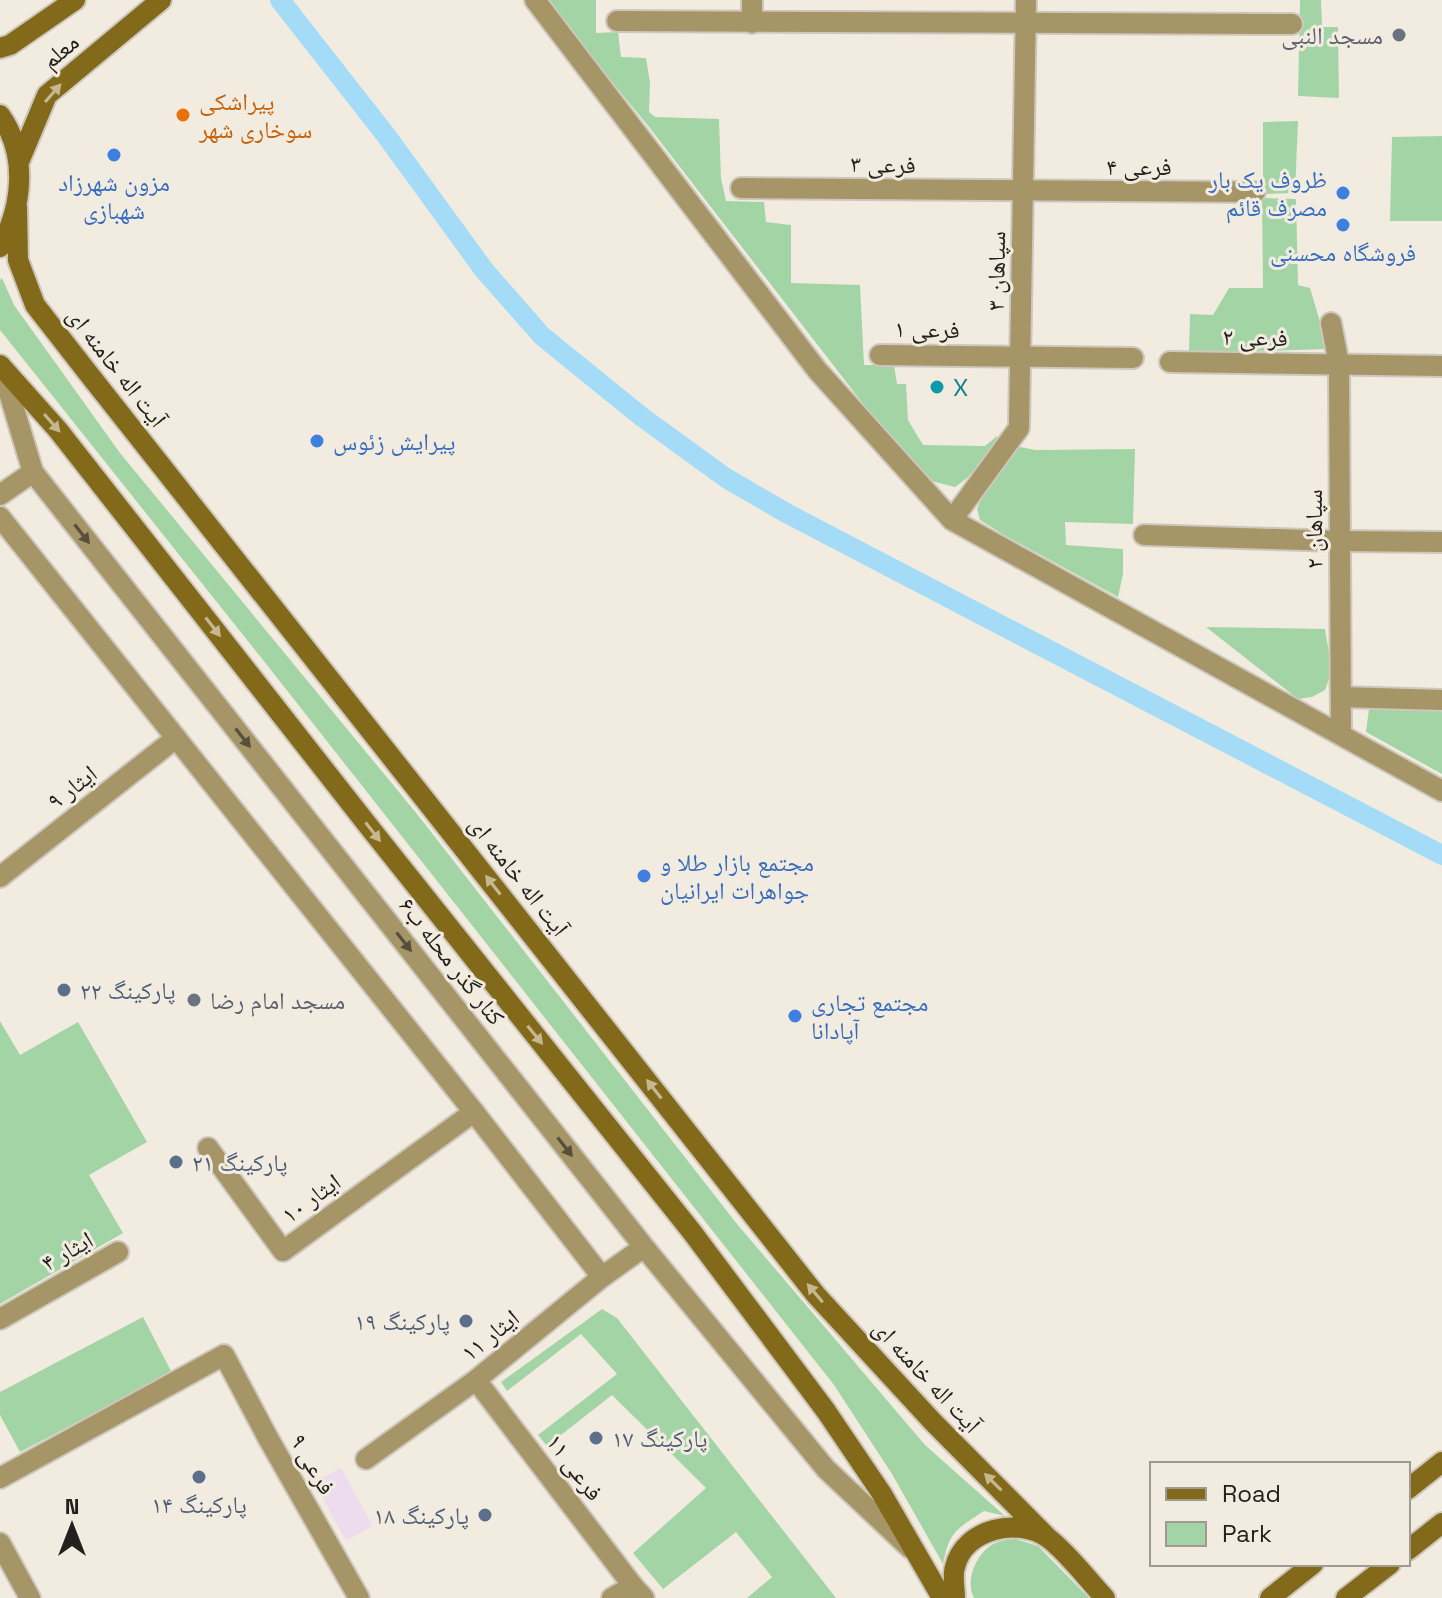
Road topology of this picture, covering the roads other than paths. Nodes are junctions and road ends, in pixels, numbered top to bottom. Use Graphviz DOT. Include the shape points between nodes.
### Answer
graph roads {
  1 [pos="75,0"];
  2 [pos="161,0"];
  3 [pos="535,0"];
  4 [pos="752,0"];
  5 [pos="1026,0"];
  6 [pos="617,21"];
  7 [pos="752,23"];
  8 [pos="1026,24"];
  9 [pos="1292,24"];
  10 [pos="0,48"];
  11 [pos="0,115"];
  12 [pos="19,162"];
  13 [pos="741,188"];
  14 [pos="1023,192"];
  15 [pos="1255,192"];
  16 [pos="17,207"];
  17 [pos="0,247"];
  18 [pos="1331,323"];
  19 [pos="880,355"];
  20 [pos="1021,357"];
  21 [pos="1133,358"];
  22 [pos="1170,362"];
  23 [pos="1339,364"];
  24 [pos="0,365"];
  25 [pos="1442,366"];
  26 [pos="33,472"];
  27 [pos="0,495"];
  28 [pos="0,517"];
  29 [pos="952,520"];
  30 [pos="1144,535"];
  31 [pos="1339,541"];
  32 [pos="1442,542"];
  33 [pos="1341,697"];
  34 [pos="1442,700"];
  35 [pos="1341,735"];
  36 [pos="176,738"];
  37 [pos="1442,791"];
  38 [pos="0,877"];
  39 [pos="474,1112"];
  40 [pos="208,1148"];
  41 [pos="644,1247"];
  42 [pos="118,1252"];
  43 [pos="602,1277"];
  44 [pos="0,1319"];
  45 [pos="476,1380"];
  46 [pos="366,1459"];
  47 [pos="1442,1462"];
  48 [pos="0,1478"];
  49 [pos="1410,1487"];
  50 [pos="1442,1523"];
  51 [pos="1048,1538"];
  52 [pos="0,1543"];
  53 [pos="1410,1548"];
  54 [pos="917,1554"];
  55 [pos="1310,1566"];
  56 [pos="1387,1566"];
  57 [pos="639,1592"];
  58 [pos="30,1598"];
  59 [pos="359,1598"];
  60 [pos="612,1598"];
  61 [pos="942,1598"];
  62 [pos="955,1598"];
  63 [pos="1105,1598"];
  64 [pos="1270,1598"];
  65 [pos="1346,1598"];
  1 -- 10 [label="main road, معلم"];
  12 -- 2 [label="main road, معلم, one-way" via="47,95"];
  3 -- 29 [label="street" via="817,370"];
  4 -- 7 [label="street"];
  5 -- 8 [label="street, سپاهان ۳"];
  6 -- 7 [label="street"];
  7 -- 8 [label="street"];
  8 -- 9 [label="street"];
  8 -- 14 [label="street, سپاهان ۳"];
  11 -- 12 [label="main road"];
  12 -- 16 [label="main road, آیت اله خامنه ای"];
  13 -- 14 [label="street, فرعی ۳"];
  14 -- 15 [label="street, فرعی ۴"];
  14 -- 20 [label="street, سپاهان ۳"];
  16 -- 17 [label="main road"];
  51 -- 16 [label="main road, آیت اله خامنه ای, one-way" via="816,1295 35,305 18,260"];
  18 -- 23 [label="street, سپاهان ۲"];
  19 -- 20 [label="street, فرعی ۱"];
  20 -- 21 [label="street"];
  20 -- 29 [label="street, سپاهان ۳" via="1019,428"];
  22 -- 23 [label="street, فرعی ۲"];
  23 -- 25 [label="street"];
  23 -- 31 [label="street, سپاهان ۲"];
  24 -- 26 [label="street, کنار گذر محله ب۶"];
  24 -- 54 [label="main road, one-way" via="58,430 692,1232 826,1411"];
  26 -- 27 [label="street"];
  26 -- 41 [label="street, کنار گذر محله ب۶, one-way"];
  28 -- 36 [label="street"];
  29 -- 35 [label="street"];
  30 -- 31 [label="street"];
  31 -- 32 [label="street"];
  31 -- 33 [label="street, سپاهان ۲"];
  33 -- 34 [label="street"];
  33 -- 35 [label="street, سپاهان ۲"];
  35 -- 37 [label="street"];
  36 -- 38 [label="street, ایثار ۹"];
  36 -- 39 [label="street"];
  39 -- 40 [label="street, ایثار ۱۰" via="283,1251"];
  39 -- 43 [label="street"];
  41 -- 43 [label="street, ایثار ۱۱"];
  41 -- 54 [label="street, کنار گذر محله ب۶" via="826,1469"];
  42 -- 44 [label="street, ایثار ۴"];
  43 -- 45 [label="street, ایثار ۱۱"];
  45 -- 46 [label="street, ایثار ۱۱"];
  45 -- 57 [label="street, فرعی ۱۱"];
  47 -- 49 [label="main road"];
  48 -- 59 [label="street, فرعی ۹" via="224,1355"];
  50 -- 53 [label="main road"];
  51 -- 62 [label="main road" via="1002,1528 978,1535 954,1567"];
  51 -- 63 [label="main road, آیت اله خامنه ای"];
  52 -- 58 [label="street"];
  54 -- 61 [label="main road"];
  55 -- 64 [label="main road"];
  56 -- 65 [label="main road"];
  57 -- 60 [label="street"];
}
